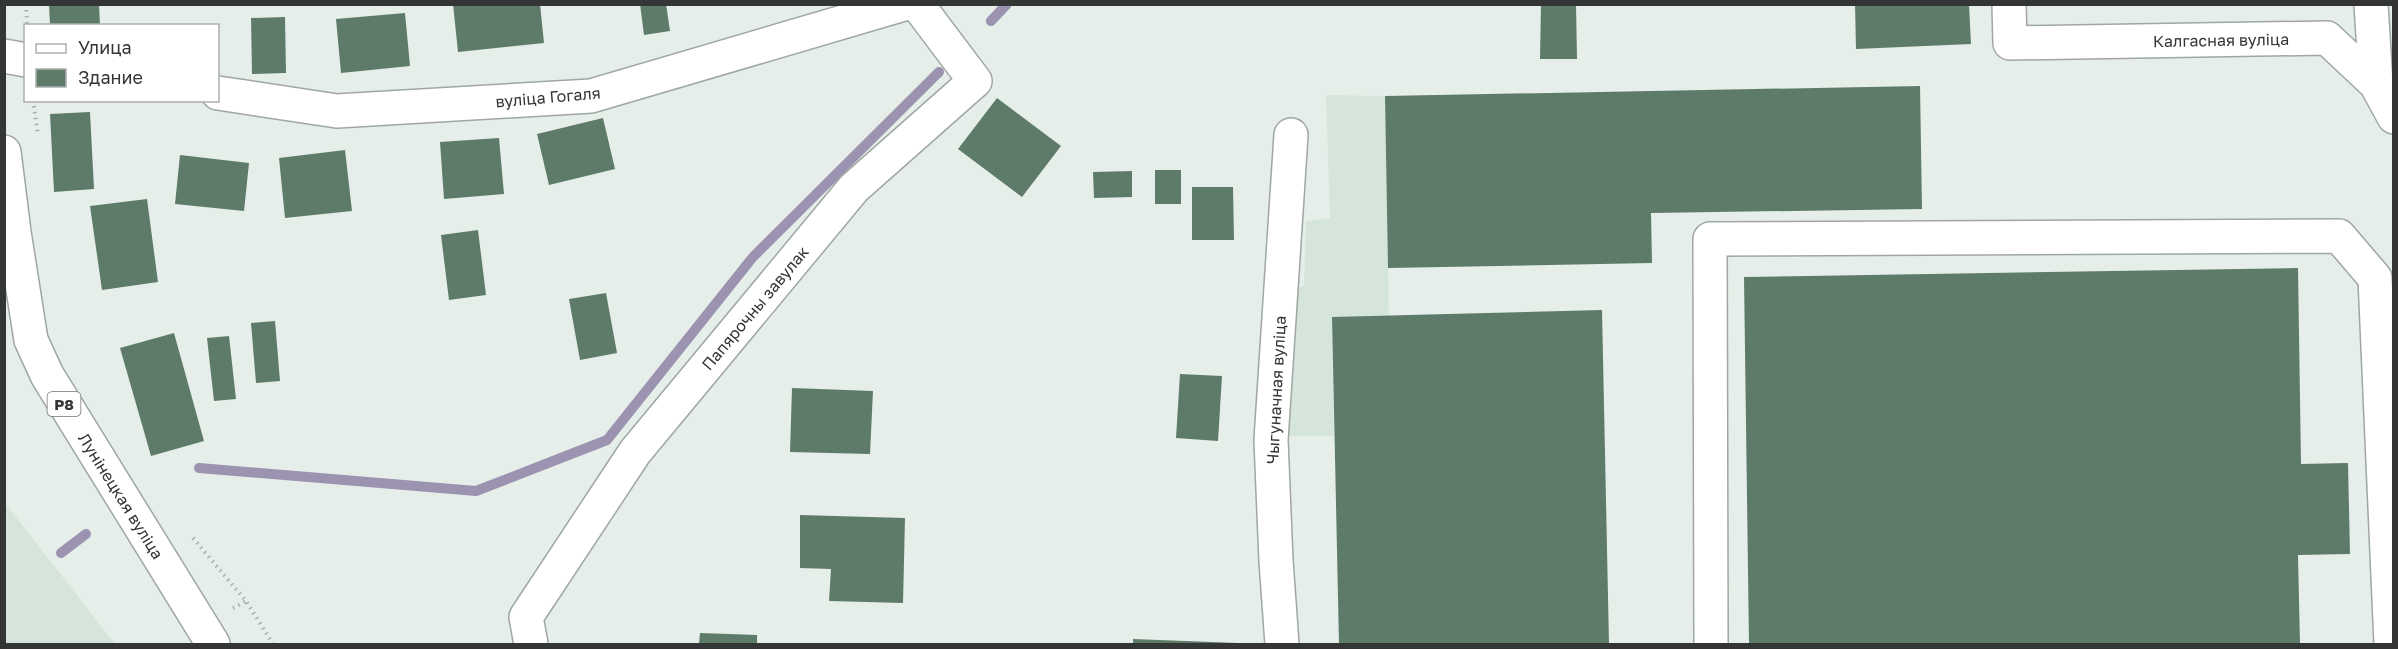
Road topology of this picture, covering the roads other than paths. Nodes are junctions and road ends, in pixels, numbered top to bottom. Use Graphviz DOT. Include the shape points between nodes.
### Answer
graph roads {
  1 [pos="904,4"];
  2 [pos="917,4"];
  3 [pos="2009,4"];
  4 [pos="2371,4"];
  5 [pos="4,56"];
  6 [pos="2394,56"];
  7 [pos="24,60"];
  8 [pos="2376,84"];
  9 [pos="219,93"];
  10 [pos="2394,117"];
  11 [pos="1291,135"];
  12 [pos="4,152"];
  13 [pos="207,636"];
  14 [pos="531,645"];
  15 [pos="1282,645"];
  16 [pos="1711,645"];
  17 [pos="2391,645"];
  1 -- 9 [label="street, вуліца Гогаля" via="591,96 337,111"];
  2 -- 14 [label="street, Папярочны завулак" via="975,81 854,188 635,452 526,617"];
  3 -- 8 [label="street, Калгасная вуліца" via="2010,43 2327,38"];
  4 -- 8 [label="street"];
  5 -- 7 [label="street"];
  6 -- 8 [label="street"];
  8 -- 10 [label="street, Калгасная вуліца"];
  11 -- 15 [label="street, Чыгуначная вуліца" via="1271,440"];
  12 -- 13 [label="street, Лунінецкая вуліца / Р8" via="31,340 47,375"];
  16 -- 17 [label="street" via="1710,239 2315,236 2339,236 2376,278"];
}
